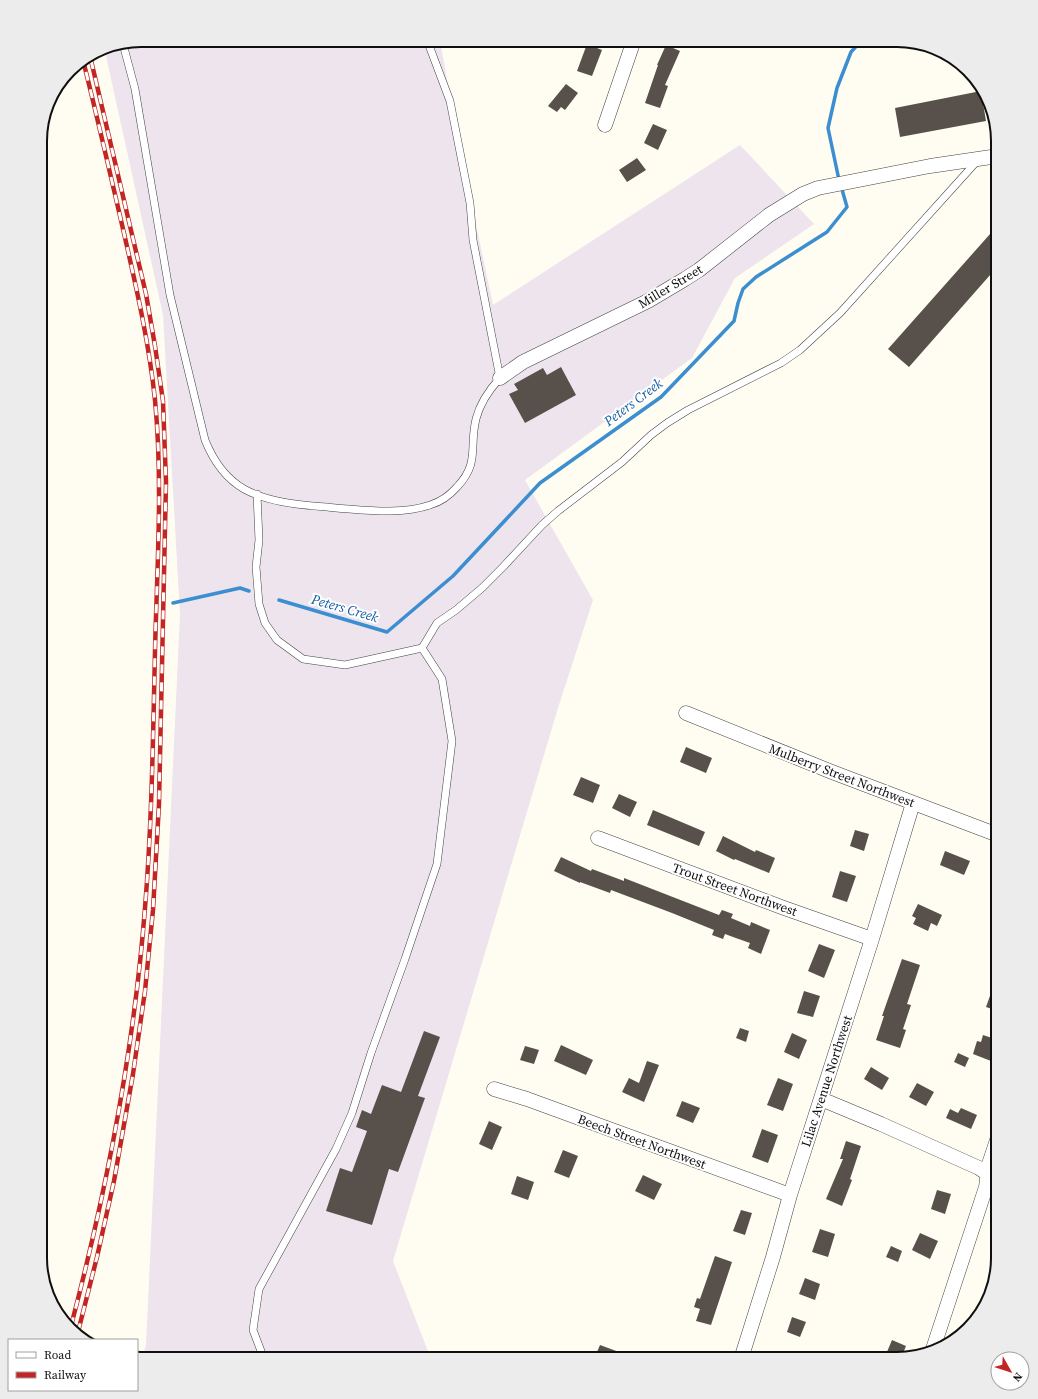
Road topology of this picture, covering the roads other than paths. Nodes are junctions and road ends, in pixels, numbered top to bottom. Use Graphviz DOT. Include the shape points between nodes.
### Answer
graph roads {
  1 [pos="430,47"];
  2 [pos="632,47"];
  3 [pos="123,49"];
  4 [pos="604,124"];
  5 [pos="991,157"];
  6 [pos="978,160"];
  7 [pos="500,378"];
  8 [pos="257,494"];
  9 [pos="422,648"];
  10 [pos="686,713"];
  11 [pos="913,803"];
  12 [pos="991,833"];
  13 [pos="598,838"];
  14 [pos="872,939"];
  15 [pos="494,1089"];
  16 [pos="821,1099"];
  17 [pos="991,1158"];
  18 [pos="991,1171"];
  19 [pos="991,1177"];
  20 [pos="991,1181"];
  21 [pos="790,1194"];
  22 [pos="936,1343"];
  23 [pos="262,1352"];
  24 [pos="743,1352"];
  1 -- 7 [label="lane" via="450,101 470,203 473,240"];
  2 -- 4 [label="street"];
  3 -- 8 [label="lane" via="135,89 170,295 206,440 214,460 223,472 244,489"];
  5 -- 6 [label="street, Miller Street"];
  6 -- 7 [label="street, Miller Street" via="930,166 833,185 803,194 768,215 679,283 523,362"];
  6 -- 9 [label="lane" via="840,313 800,350 781,363 688,410 651,435 622,462 542,525 482,588 437,623"];
  7 -- 8 [label="lane" via="489,390 476,418 474,451 466,476 445,498 430,506 377,511 308,506"];
  8 -- 9 [label="lane" via="256,567 259,604 265,623 276,640 303,659 345,665"];
  9 -- 23 [label="lane" via="442,679 452,741 437,864 352,1113 336,1149 259,1289 254,1330"];
  10 -- 11 [label="street, Mulberry Street Northwest"];
  11 -- 12 [label="street, Mulberry Street Northwest"];
  11 -- 14 [label="street, Lilac Avenue Northwest"];
  13 -- 14 [label="street, Trout Street Northwest"];
  14 -- 16 [label="street, Lilac Avenue Northwest"];
  15 -- 21 [label="street, Beech Street Northwest"];
  16 -- 19 [label="street" via="979,1168"];
  16 -- 21 [label="street, Lilac Avenue Northwest"];
  17 -- 18 [label="street"];
  20 -- 22 [label="street" via="986,1187"];
  21 -- 24 [label="street, Lilac Avenue Northwest"];
}
